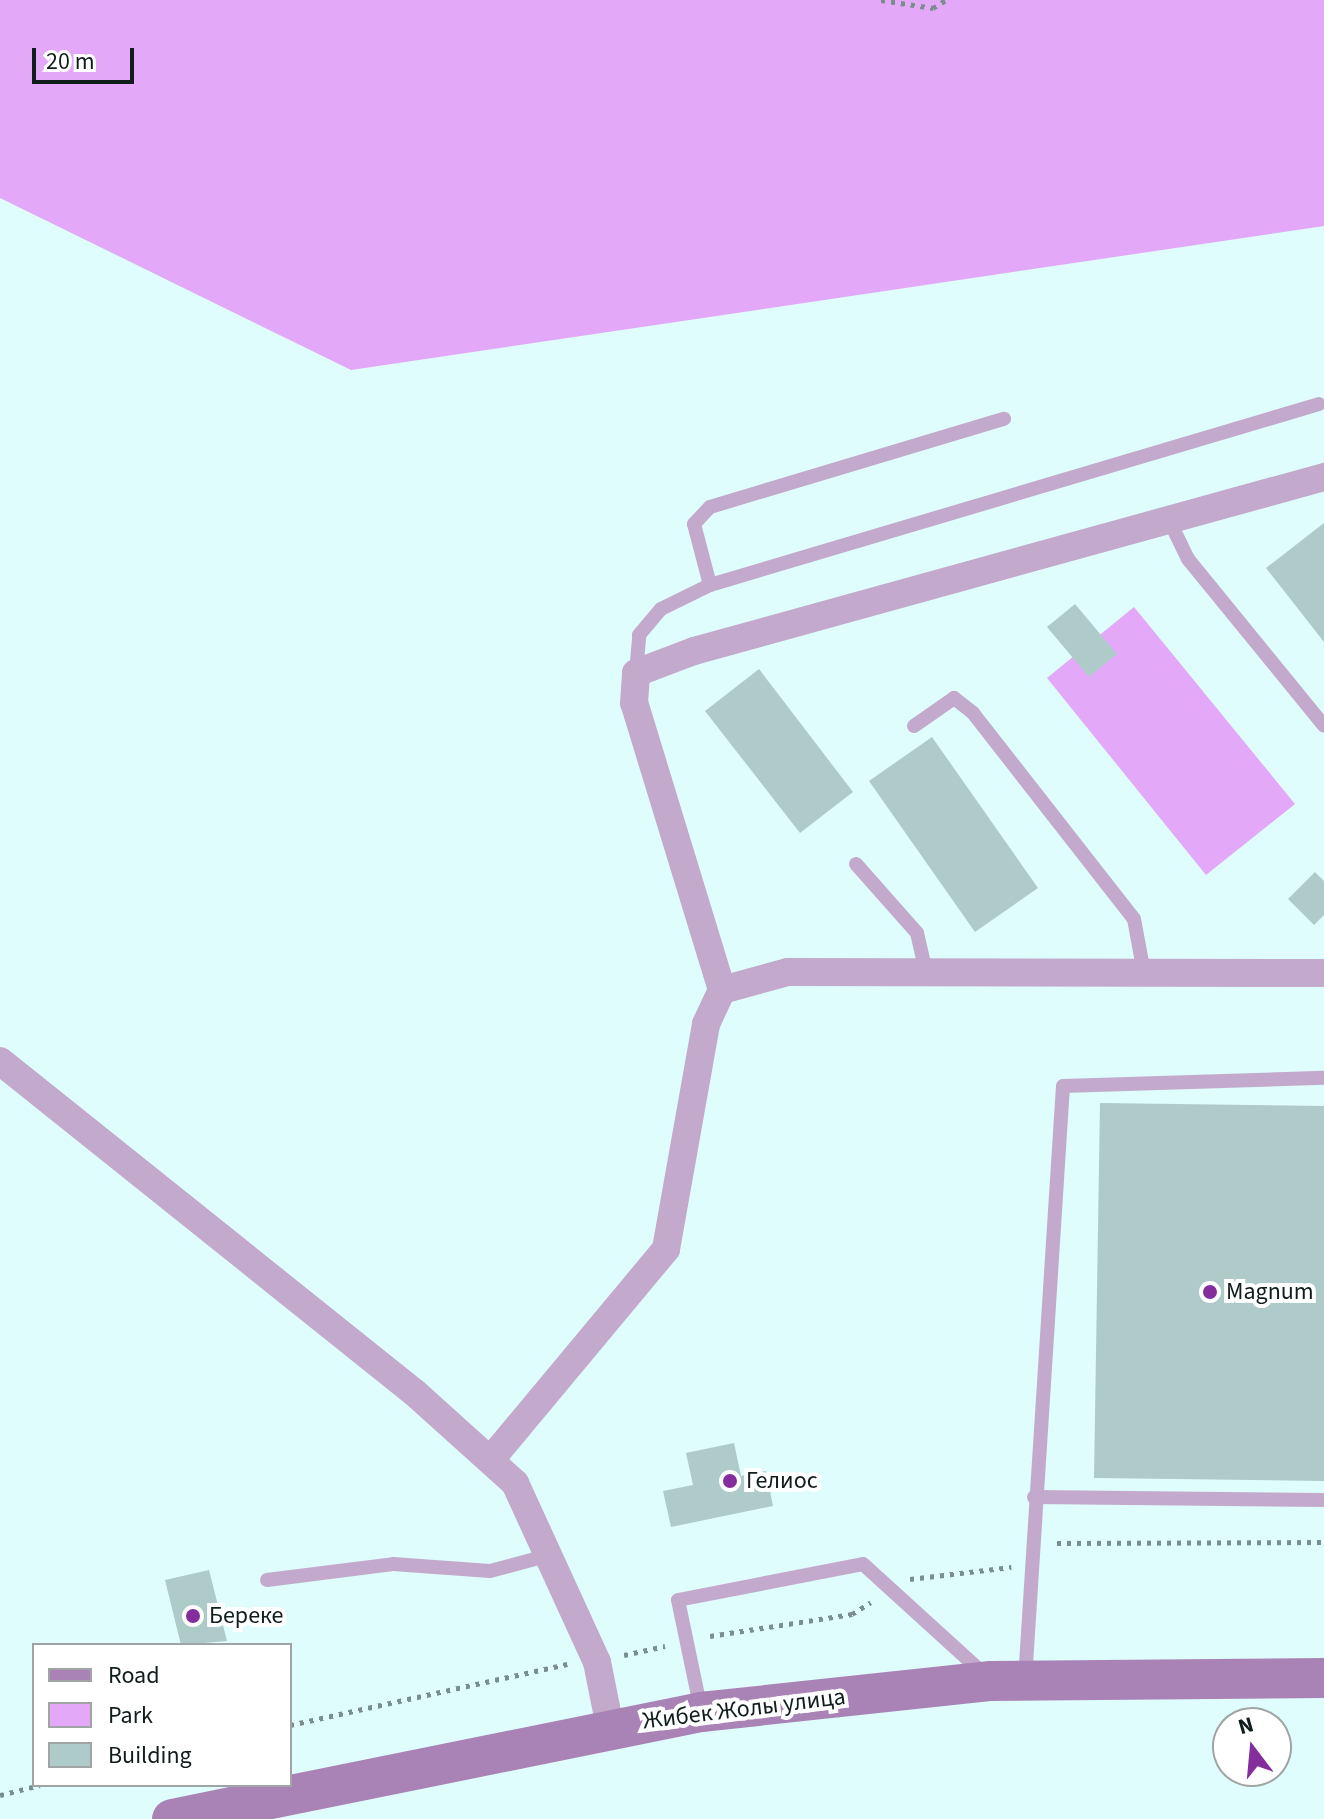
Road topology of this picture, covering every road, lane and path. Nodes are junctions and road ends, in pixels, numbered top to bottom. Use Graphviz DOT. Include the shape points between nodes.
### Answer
graph roads {
  1 [pos="881,0"];
  2 [pos="946,0"];
  3 [pos="1319,404"];
  4 [pos="1004,419"];
  5 [pos="1324,477"];
  6 [pos="1169,520"];
  7 [pos="710,585"];
  8 [pos="636,673"];
  9 [pos="914,726"];
  10 [pos="1324,726"];
  11 [pos="856,864"];
  12 [pos="926,972"];
  13 [pos="1144,973"];
  14 [pos="1324,973"];
  15 [pos="722,990"];
  16 [pos="0,1061"];
  17 [pos="1324,1078"];
  18 [pos="492,1458"];
  19 [pos="1034,1497"];
  20 [pos="1324,1500"];
  21 [pos="1324,1542"];
  22 [pos="1032,1544"];
  23 [pos="550,1555"];
  24 [pos="267,1580"];
  25 [pos="892,1589"];
  26 [pos="686,1641"];
  27 [pos="595,1657"];
  28 [pos="1324,1678"];
  29 [pos="1008,1680"];
  30 [pos="701,1712"];
  31 [pos="292,1725"];
  32 [pos="610,1727"];
  33 [pos="32,1787"];
  34 [pos="0,1795"];
  35 [pos="222,1814"];
  36 [pos="172,1819"];
  1 -- 2 [label="path" via="933,8"];
  3 -- 7 [label="lane"];
  4 -- 7 [label="lane" via="710,507 694,524"];
  5 -- 6 [label="street"];
  6 -- 8 [label="street" via="709,647"];
  6 -- 10 [label="lane" via="1188,559"];
  7 -- 8 [label="lane" via="661,609 639,635"];
  8 -- 15 [label="street" via="634,703"];
  9 -- 13 [label="lane" via="954,698 973,713 1134,919"];
  11 -- 12 [label="lane" via="917,933"];
  12 -- 13 [label="street"];
  12 -- 15 [label="street" via="788,972"];
  13 -- 14 [label="street"];
  15 -- 18 [label="street" via="706,1024 666,1249"];
  16 -- 18 [label="street"];
  17 -- 19 [label="lane" via="1063,1086"];
  18 -- 23 [label="street" via="515,1483"];
  19 -- 20 [label="lane"];
  19 -- 22 [label="lane"];
  21 -- 22 [label="path"];
  22 -- 25 [label="path" via="1015,1567 919,1574"];
  22 -- 29 [label="lane"];
  23 -- 24 [label="lane" via="490,1571 393,1564"];
  23 -- 27 [label="street"];
  25 -- 26 [label="path" via="852,1614"];
  25 -- 26 [label="lane" via="863,1564 678,1600"];
  25 -- 29 [label="lane"];
  26 -- 27 [label="path" via="638,1654"];
  26 -- 30 [label="lane"];
  27 -- 31 [label="path"];
  27 -- 32 [label="street"];
  28 -- 29 [label="main road, Жибек Жолы улица"];
  29 -- 30 [label="main road, Жибек Жолы улица"];
  30 -- 32 [label="main road, Жибек Жолы улица"];
  32 -- 35 [label="main road, Жибек Жолы улица"];
  33 -- 34 [label="path"];
  35 -- 36 [label="main road, Жибек Жолы улица"];
}
